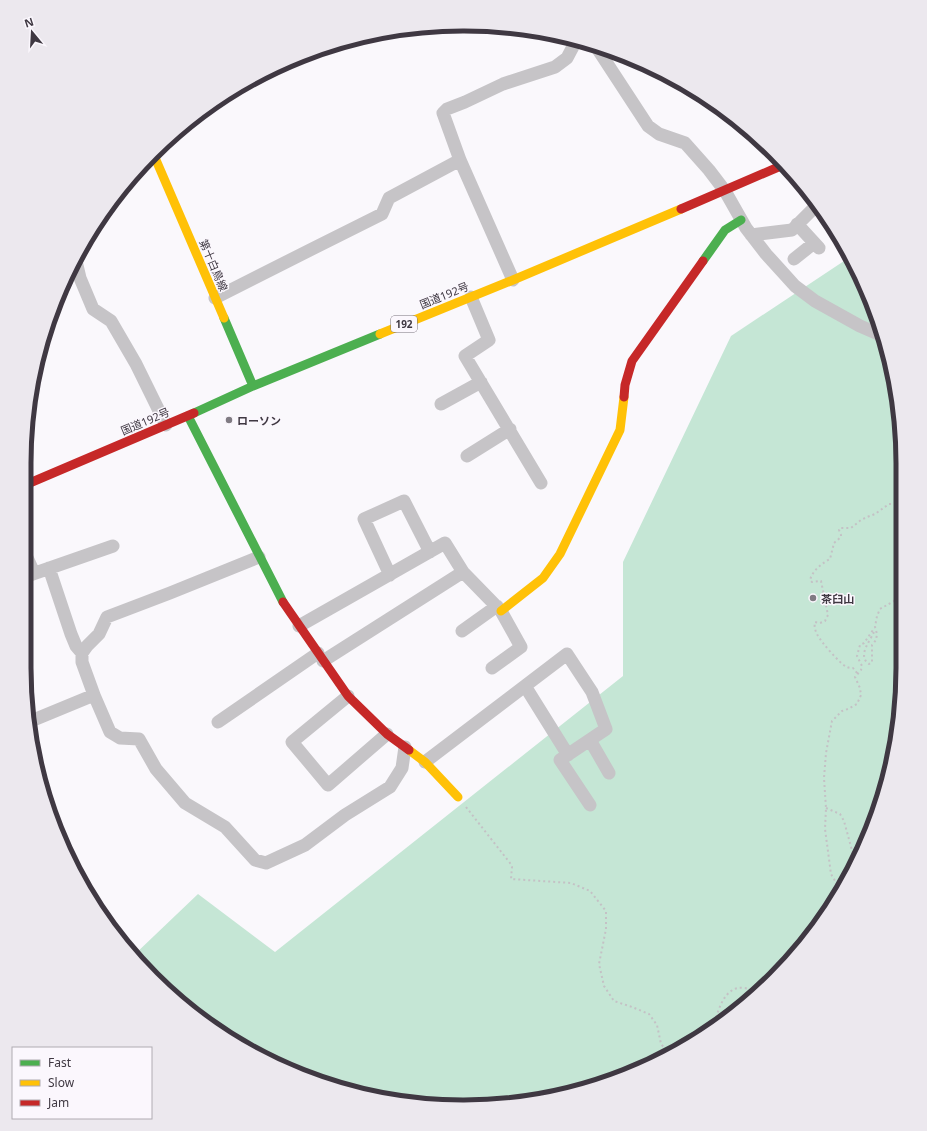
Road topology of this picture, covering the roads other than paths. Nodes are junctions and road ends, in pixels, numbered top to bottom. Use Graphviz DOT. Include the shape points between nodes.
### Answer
graph roads {
  1 [pos="574,46"];
  2 [pos="600,53"];
  3 [pos="156,160"];
  4 [pos="460,160"];
  5 [pos="778,167"];
  6 [pos="725,190"];
  7 [pos="813,209"];
  8 [pos="741,220"];
  9 [pos="797,224"];
  10 [pos="751,235"];
  11 [pos="794,259"];
  12 [pos="78,269"];
  13 [pos="513,280"];
  14 [pos="471,297"];
  15 [pos="216,298"];
  16 [pos="875,333"];
  17 [pos="482,382"];
  18 [pos="253,386"];
  19 [pos="441,404"];
  20 [pos="188,416"];
  21 [pos="166,425"];
  22 [pos="510,429"];
  23 [pos="467,456"];
  24 [pos="31,482"];
  25 [pos="541,483"];
  26 [pos="113,546"];
  27 [pos="430,552"];
  28 [pos="259,557"];
  29 [pos="49,568"];
  30 [pos="463,572"];
  31 [pos="31,574"];
  32 [pos="390,575"];
  33 [pos="499,608"];
  34 [pos="299,626"];
  35 [pos="462,631"];
  36 [pos="82,653"];
  37 [pos="320,657"];
  38 [pos="492,668"];
  39 [pos="525,686"];
  40 [pos="94,695"];
  41 [pos="348,696"];
  42 [pos="35,720"];
  43 [pos="218,722"];
  44 [pos="387,734"];
  45 [pos="590,740"];
  46 [pos="405,747"];
  47 [pos="568,755"];
  48 [pos="425,762"];
  49 [pos="609,774"];
  50 [pos="458,797"];
  51 [pos="590,805"];
  1 -- 4 [label="street" via="567,58 555,67 503,84 443,113"];
  2 -- 6 [label="street" via="648,126 659,134 685,143"];
  3 -- 15 [label="main road, 第十白鳥線"];
  4 -- 13 [label="street"];
  4 -- 15 [label="street" via="389,198 382,214"];
  5 -- 6 [label="main road, 国道192号 / 192"];
  6 -- 8 [label="street"];
  6 -- 13 [label="main road, 国道192号 / 192"];
  7 -- 9 [label="street"];
  8 -- 10 [label="street"];
  8 -- 33 [label="main road" via="725,230 632,361 625,385 620,430 560,554 543,578"];
  9 -- 10 [label="street" via="792,230"];
  9 -- 11 [label="street" via="817,245"];
  10 -- 16 [label="street" via="795,286 815,302"];
  12 -- 21 [label="street" via="93,308 111,321"];
  13 -- 14 [label="main road, 国道192号 / 192"];
  14 -- 17 [label="street" via="489,340 466,356"];
  14 -- 18 [label="main road, 国道192号 / 192"];
  15 -- 18 [label="main road, 第十白鳥線"];
  17 -- 19 [label="street"];
  17 -- 22 [label="street"];
  18 -- 20 [label="main road, 国道192号 / 192"];
  20 -- 21 [label="main road, 国道192号 / 192"];
  20 -- 28 [label="main road"];
  21 -- 24 [label="main road, 国道192号 / 192"];
  22 -- 23 [label="street"];
  22 -- 25 [label="street"];
  26 -- 29 [label="street"];
  27 -- 30 [label="street" via="445,543"];
  27 -- 32 [label="street"];
  27 -- 32 [label="street" via="404,501 364,519"];
  28 -- 34 [label="main road" via="286,608"];
  28 -- 36 [label="street" via="107,617 99,634"];
  29 -- 31 [label="street"];
  29 -- 36 [label="street" via="71,634"];
  30 -- 33 [label="street"];
  30 -- 37 [label="street"];
  32 -- 34 [label="street"];
  33 -- 35 [label="street"];
  33 -- 38 [label="street" via="521,647"];
  34 -- 37 [label="main road"];
  36 -- 40 [label="street" via="82,662"];
  37 -- 41 [label="main road"];
  37 -- 43 [label="street"];
  39 -- 45 [label="street" via="567,654 592,692 606,729"];
  39 -- 47 [label="street"];
  39 -- 48 [label="street"];
  40 -- 42 [label="street"];
  40 -- 46 [label="street" via="110,732 120,738 139,739 156,769 185,803 225,827 255,860 266,863 305,845 345,815 390,787 402,768"];
  41 -- 44 [label="main road"];
  41 -- 44 [label="street" via="292,742 328,785"];
  44 -- 46 [label="main road"];
  45 -- 47 [label="street"];
  45 -- 49 [label="street"];
  46 -- 48 [label="main road"];
  47 -- 51 [label="street" via="560,760"];
  48 -- 50 [label="main road"];
}
